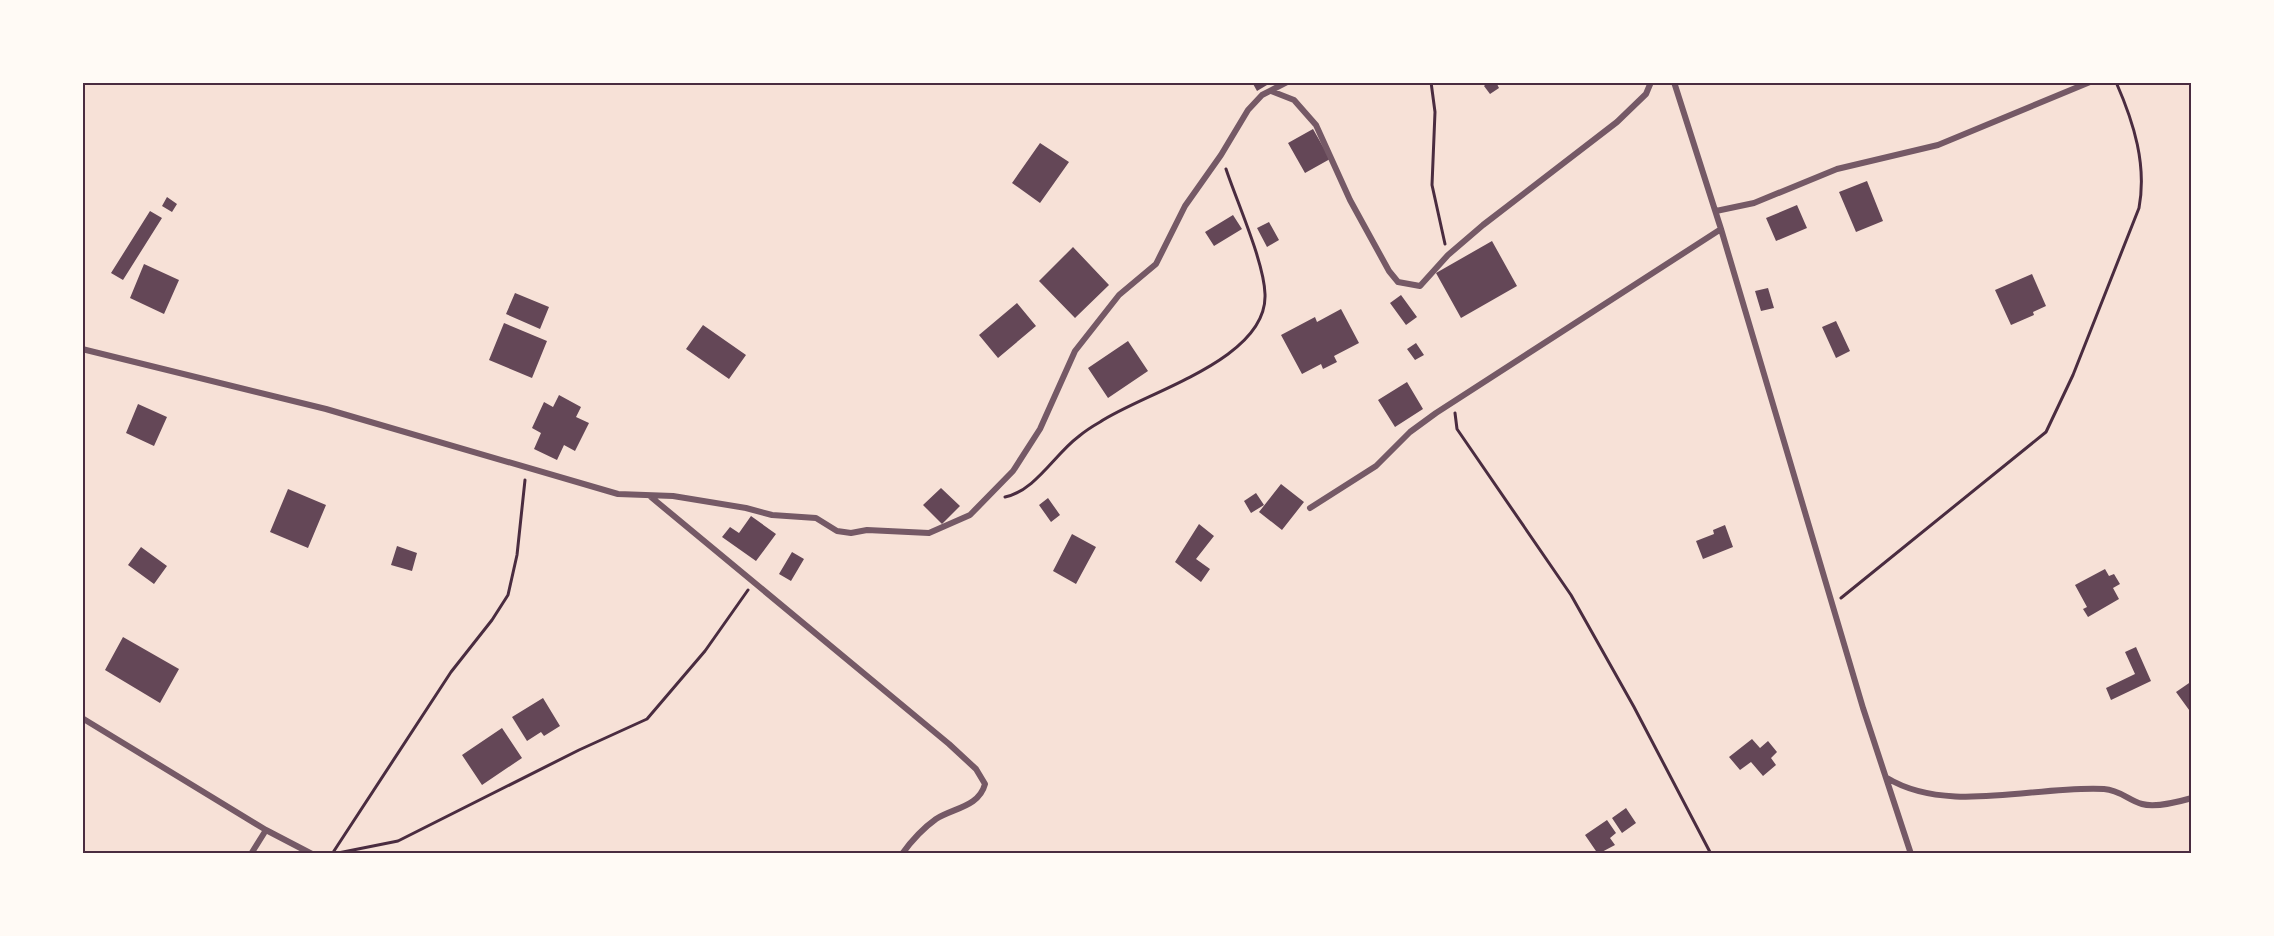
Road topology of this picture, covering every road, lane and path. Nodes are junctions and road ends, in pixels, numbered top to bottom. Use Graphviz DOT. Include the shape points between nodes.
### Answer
graph roads {
  1 [pos="1287,82"];
  2 [pos="1431,82"];
  3 [pos="1651,82"];
  4 [pos="1674,82"];
  5 [pos="2090,82"];
  6 [pos="2116,82"];
  7 [pos="1272,91"];
  8 [pos="1221,155"];
  9 [pos="1716,211"];
  10 [pos="1722,229"];
  11 [pos="1448,255"];
  12 [pos="82,348"];
  13 [pos="1454,401"];
  14 [pos="524,465"];
  15 [pos="651,496"];
  16 [pos="986,501"];
  17 [pos="1310,508"];
  18 [pos="753,583"];
  19 [pos="1833,605"];
  20 [pos="82,718"];
  21 [pos="1887,778"];
  22 [pos="2192,798"];
  23 [pos="266,830"];
  24 [pos="251,854"];
  25 [pos="312,854"];
  26 [pos="332,854"];
  27 [pos="902,854"];
  28 [pos="1711,854"];
  29 [pos="1911,854"];
  1 -- 7 [label="street"];
  2 -- 11 [label="path" via="1435,112 1432,185"];
  3 -- 11 [label="street" via="1646,94 1617,122"];
  4 -- 9 [label="street"];
  5 -- 9 [label="street" via="1938,145 1837,169 1754,203"];
  6 -- 19 [label="path" via="2131,117 2144,183 2139,208 2073,375 2046,432"];
  7 -- 8 [label="street" via="1262,95 1248,110"];
  7 -- 11 [label="street" via="1294,100 1316,125 1366,231 1398,282 1420,286"];
  8 -- 16 [label="street" via="1185,206 1155,264 1119,295 1075,351 1040,429 1013,471"];
  8 -- 16 [label="path" via="1259,267 1265,295 1261,320 1245,342 1217,360 1172,387 1113,413 1077,437 1013,495"];
  9 -- 10 [label="street"];
  10 -- 13 [label="street"];
  10 -- 19 [label="street"];
  12 -- 14 [label="street" via="326,409"];
  13 -- 17 [label="street" via="1410,432 1376,466"];
  13 -- 28 [label="path" via="1457,429 1571,595"];
  14 -- 15 [label="street" via="618,495"];
  14 -- 26 [label="path" via="526,492 508,595 451,672"];
  15 -- 16 [label="street" via="816,518 837,531 850,533 929,533 970,515"];
  15 -- 18 [label="street"];
  18 -- 26 [label="path" via="699,658 647,719 398,841"];
  18 -- 27 [label="street" via="949,744 976,769 985,784 976,800 938,818 914,837"];
  19 -- 21 [label="street"];
  20 -- 23 [label="street"];
  21 -- 22 [label="street" via="1912,791 1930,794 2102,789 2125,794 2141,804"];
  21 -- 29 [label="street"];
  23 -- 24 [label="street"];
  23 -- 25 [label="street"];
}
